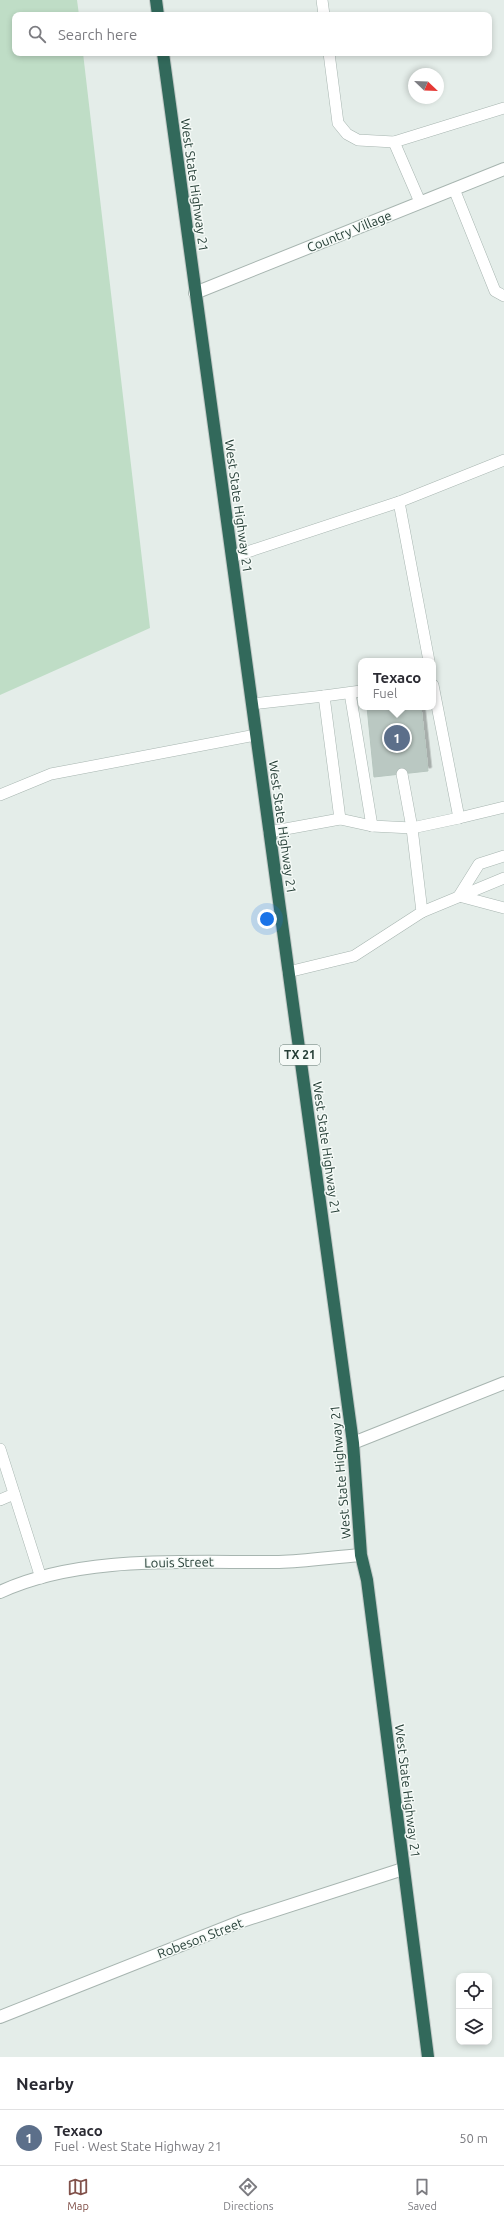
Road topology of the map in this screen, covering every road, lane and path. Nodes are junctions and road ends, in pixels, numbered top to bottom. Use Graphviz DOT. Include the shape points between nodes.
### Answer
graph roads {
  1 [pos="156,0"];
  2 [pos="322,0"];
  3 [pos="158,12"];
  4 [pos="324,12"];
  5 [pos="163,56"];
  6 [pos="329,56"];
  7 [pos="504,108"];
  8 [pos="394,142"];
  9 [pos="504,169"];
  10 [pos="454,189"];
  11 [pos="420,202"];
  12 [pos="195,293"];
  13 [pos="504,296"];
  14 [pos="504,460"];
  15 [pos="399,502"];
  16 [pos="232,557"];
  17 [pos="428,658"];
  18 [pos="356,692"];
  19 [pos="324,696"];
  20 [pos="436,699"];
  21 [pos="252,704"];
  22 [pos="358,709"];
  23 [pos="358,710"];
  24 [pos="256,735"];
  25 [pos="402,774"];
  26 [pos="0,795"];
  27 [pos="504,807"];
  28 [pos="459,818"];
  29 [pos="340,819"];
  30 [pos="372,826"];
  31 [pos="412,828"];
  32 [pos="269,832"];
  33 [pos="504,856"];
  34 [pos="504,878"];
  35 [pos="459,896"];
  36 [pos="504,908"];
  37 [pos="422,912"];
  38 [pos="288,972"];
  39 [pos="504,1384"];
  40 [pos="353,1443"];
  41 [pos="0,1449"];
  42 [pos="14,1494"];
  43 [pos="0,1500"];
  44 [pos="361,1555"];
  45 [pos="41,1578"];
  46 [pos="0,1592"];
  47 [pos="403,1869"];
  48 [pos="0,2017"];
  49 [pos="428,2057"];
  1 -- 3 [label="highway"];
  2 -- 4 [label="lane"];
  5 -- 12 [label="highway, West State Highway 21 / TX 21"];
  6 -- 8 [label="lane" via="338,124 347,134 358,140"];
  7 -- 8 [label="lane"];
  8 -- 11 [label="lane"];
  9 -- 10 [label="street, Country Village"];
  10 -- 11 [label="street, Country Village"];
  10 -- 13 [label="lane" via="495,291"];
  11 -- 12 [label="street, Country Village"];
  12 -- 16 [label="highway, West State Highway 21 / TX 21"];
  14 -- 15 [label="lane"];
  15 -- 16 [label="lane"];
  15 -- 17 [label="lane"];
  16 -- 21 [label="highway, West State Highway 21 / TX 21"];
  18 -- 19 [label="lane"];
  18 -- 22 [label="lane"];
  19 -- 21 [label="lane"];
  19 -- 29 [label="lane"];
  20 -- 28 [label="lane"];
  21 -- 24 [label="highway, West State Highway 21 / TX 21"];
  23 -- 30 [label="lane"];
  24 -- 26 [label="lane" via="51,774"];
  24 -- 32 [label="highway, West State Highway 21 / TX 21"];
  25 -- 31 [label="lane"];
  27 -- 28 [label="lane"];
  28 -- 31 [label="lane"];
  29 -- 30 [label="lane"];
  29 -- 32 [label="lane"];
  30 -- 31 [label="lane"];
  31 -- 37 [label="lane"];
  32 -- 38 [label="highway, West State Highway 21 / TX 21"];
  33 -- 35 [label="lane" via="479,864"];
  34 -- 35 [label="lane"];
  35 -- 36 [label="lane"];
  35 -- 37 [label="lane"];
  37 -- 38 [label="lane" via="354,956"];
  38 -- 40 [label="highway, West State Highway 21 / TX 21"];
  39 -- 40 [label="street"];
  40 -- 44 [label="highway, West State Highway 21 / TX 21"];
  41 -- 42 [label="lane"];
  42 -- 43 [label="lane"];
  42 -- 45 [label="lane"];
  44 -- 45 [label="street, Louis Street" via="281,1562 163,1561 80,1569"];
  44 -- 47 [label="highway, West State Highway 21 / TX 21" via="367,1580"];
  45 -- 46 [label="street, Louis Street" via="16,1584"];
  47 -- 48 [label="street, Robeson Street" via="242,1921"];
  47 -- 49 [label="highway, West State Highway 21 / TX 21"];
}
